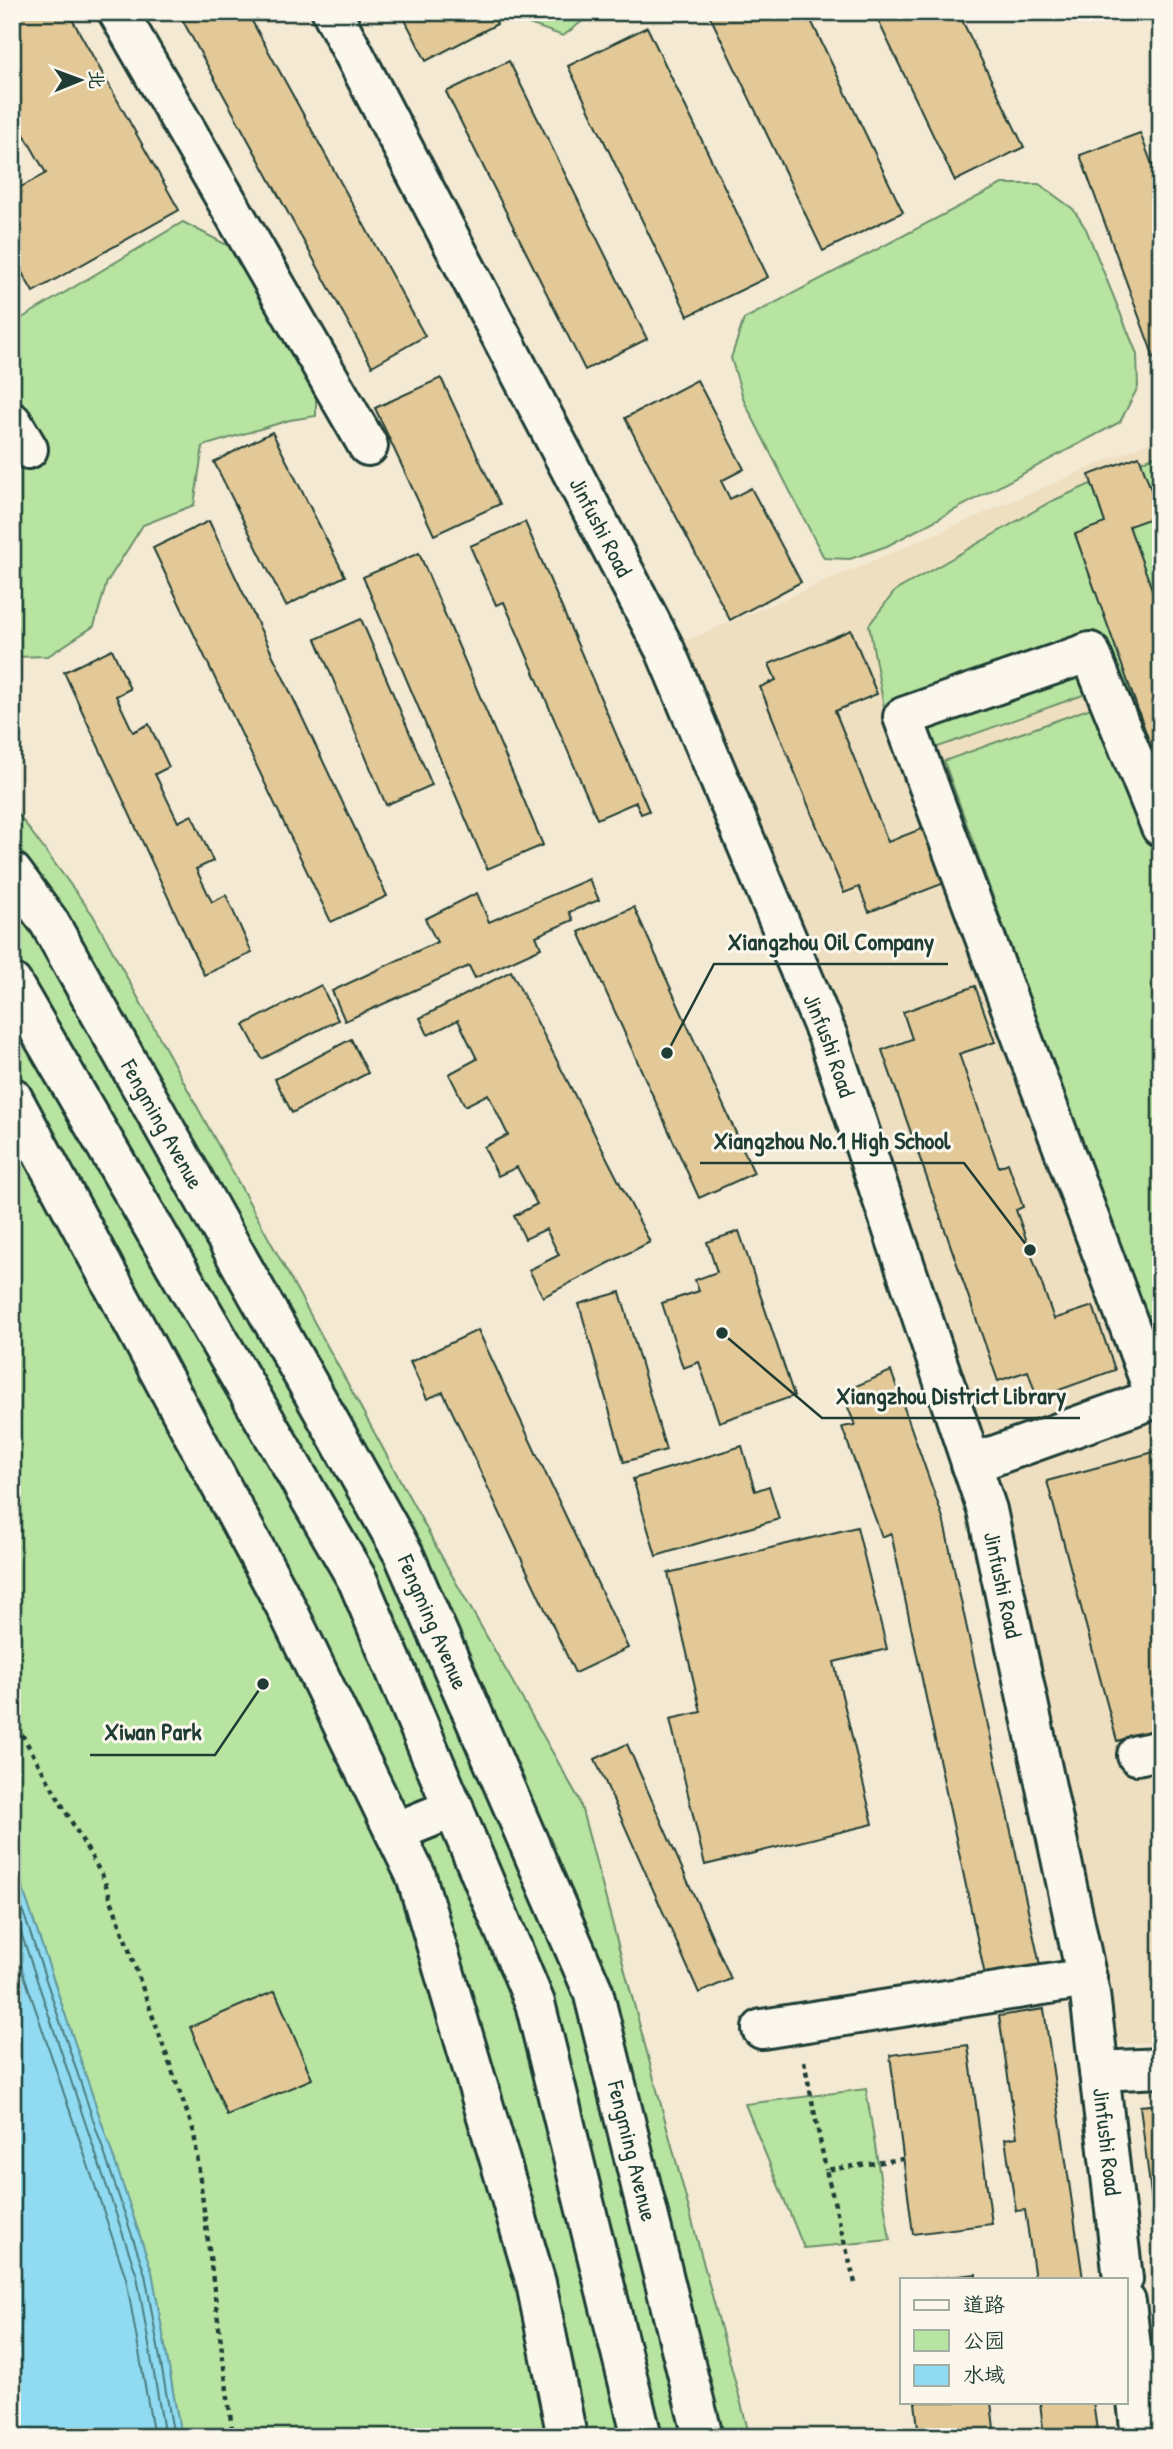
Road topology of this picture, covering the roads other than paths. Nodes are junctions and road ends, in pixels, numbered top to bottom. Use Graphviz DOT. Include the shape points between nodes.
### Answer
graph roads {
  1 [pos="118,12"];
  2 [pos="332,12"];
  3 [pos="368,446"];
  4 [pos="1161,827"];
  5 [pos="12,872"];
  6 [pos="12,983"];
  7 [pos="12,1097"];
  8 [pos="971,1464"];
  9 [pos="454,1808"];
  10 [pos="395,1832"];
  11 [pos="1087,1978"];
  12 [pos="779,2027"];
  13 [pos="1161,2068"];
  14 [pos="1099,2071"];
  15 [pos="1123,2278"];
  16 [pos="1128,2320"];
  17 [pos="567,2437"];
  18 [pos="642,2437"];
  19 [pos="703,2437"];
  20 [pos="1141,2437"];
  1 -- 3 [label="street"];
  2 -- 8 [label="street, Jinfushi Road" via="665,650 828,1037"];
  4 -- 8 [label="street" via="1090,652 903,717 1156,1398"];
  5 -- 19 [label="street, Fengming Avenue" via="49,922 404,1555 593,1991"];
  6 -- 9 [label="street" via="358,1581"];
  7 -- 10 [label="street" via="285,1605"];
  8 -- 11 [label="street, Jinfushi Road" via="987,1510"];
  9 -- 10 [label="street"];
  9 -- 18 [label="street" via="535,2004"];
  10 -- 17 [label="street" via="416,1876 536,2283"];
  11 -- 12 [label="street"];
  11 -- 14 [label="street, Jinfushi Road"];
  13 -- 14 [label="street"];
  14 -- 15 [label="street, Jinfushi Road"];
  16 -- 20 [label="street"];
}
